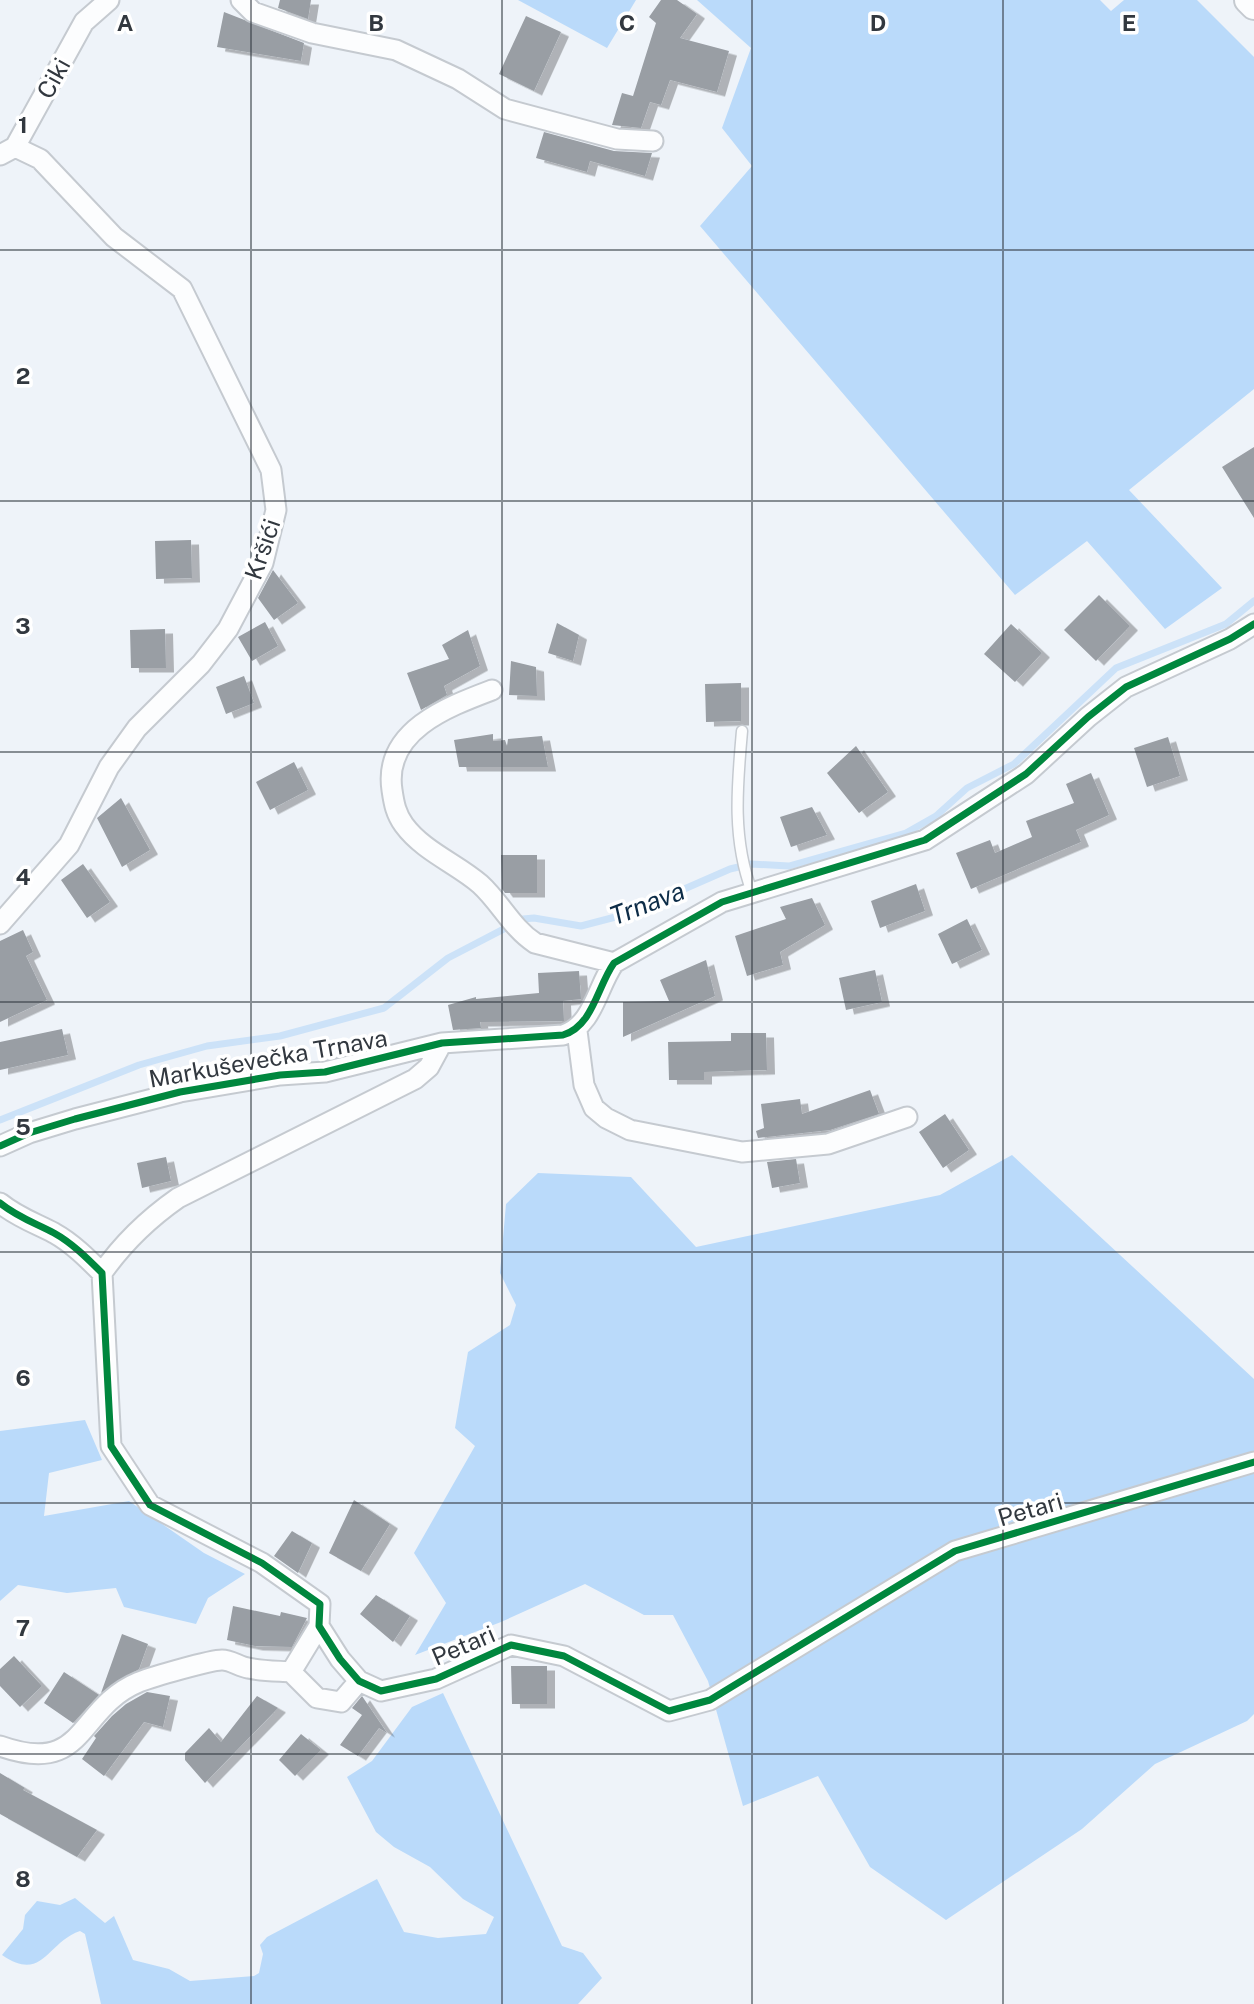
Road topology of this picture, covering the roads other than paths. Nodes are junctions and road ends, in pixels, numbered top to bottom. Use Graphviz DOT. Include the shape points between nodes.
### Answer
graph roads {
  1 [pos="109,0"];
  2 [pos="241,0"];
  3 [pos="1248,0"];
  4 [pos="1254,6"];
  5 [pos="653,141"];
  6 [pos="8,151"];
  7 [pos="1254,624"];
  8 [pos="492,690"];
  9 [pos="742,731"];
  10 [pos="752,891"];
  11 [pos="0,924"];
  12 [pos="614,963"];
  13 [pos="577,1031"];
  14 [pos="442,1043"];
  15 [pos="907,1117"];
  16 [pos="0,1146"];
  17 [pos="0,1203"];
  18 [pos="102,1273"];
  19 [pos="1254,1462"];
  20 [pos="319,1626"];
  21 [pos="291,1672"];
  22 [pos="359,1681"];
  23 [pos="0,1746"];
  1 -- 6 [label="street, Ciki" via="84,22"];
  2 -- 5 [label="street" via="253,12 312,33 396,50 458,79 505,109 617,139"];
  3 -- 4 [label="street"];
  6 -- 11 [label="street, Kršići" via="40,159 114,237 182,289 271,470 276,510 263,564 228,629 201,664 137,728 109,767 69,845"];
  7 -- 10 [label="street" via="1126,687 1026,774 925,840"];
  8 -- 12 [label="street" via="414,728 394,756 390,778 395,811 405,827 480,885 535,943"];
  9 -- 10 [label="lane" via="736,796 740,859"];
  10 -- 12 [label="street" via="722,902"];
  12 -- 13 [label="street"];
  13 -- 14 [label="street, Markuševečka Trnava"];
  13 -- 15 [label="street" via="584,1085 594,1108 630,1130 742,1152 828,1144"];
  14 -- 16 [label="street, Markuševečka Trnava" via="325,1072 280,1075 154,1098 29,1133"];
  14 -- 18 [label="street" via="429,1067 415,1079 178,1198 151,1217"];
  17 -- 18 [label="street" via="26,1222 54,1233"];
  18 -- 20 [label="street" via="111,1447 150,1505 262,1563 320,1604"];
  19 -- 22 [label="street, Petari" via="955,1551 710,1700 668,1711 564,1656 511,1645 436,1679 381,1691"];
  20 -- 21 [label="street"];
  20 -- 22 [label="street"];
  21 -- 22 [label="street" via="317,1698 341,1702"];
  21 -- 23 [label="street" via="249,1669 222,1660 139,1682 115,1695 54,1754 27,1756"];
}
